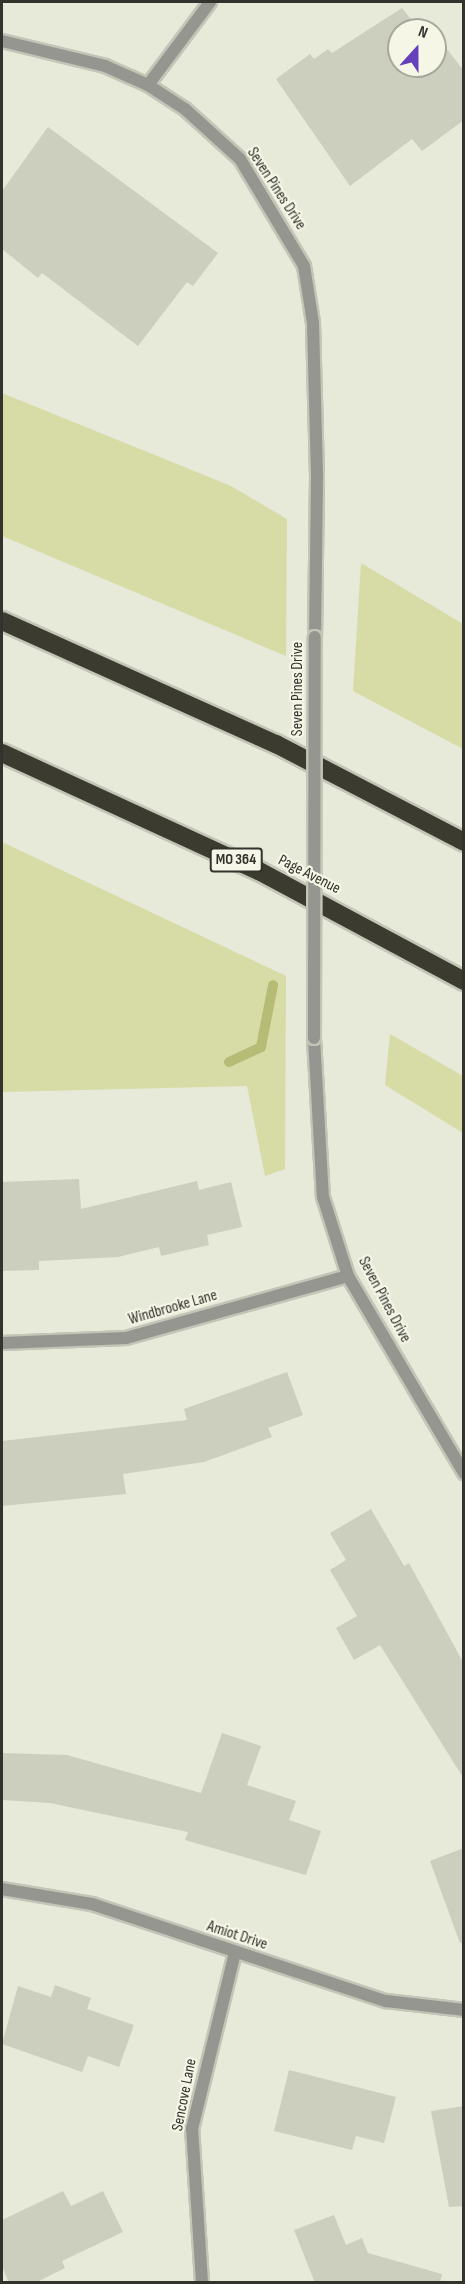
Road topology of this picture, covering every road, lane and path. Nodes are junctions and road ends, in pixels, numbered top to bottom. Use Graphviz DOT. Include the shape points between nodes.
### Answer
graph roads {
  1 [pos="210,2"];
  2 [pos="2,41"];
  3 [pos="148,85"];
  4 [pos="2,621"];
  5 [pos="2,753"];
  6 [pos="464,842"];
  7 [pos="464,981"];
  8 [pos="348,1276"];
  9 [pos="2,1343"];
  10 [pos="464,1473"];
  11 [pos="2,1889"];
  12 [pos="235,1952"];
  13 [pos="464,2010"];
  14 [pos="202,2283"];
  1 -- 3 [label="street"];
  2 -- 3 [label="street, Seven Pines Drive" via="105,66"];
  3 -- 8 [label="street, Seven Pines Drive, bridge" via="240,159 304,266 313,323 316,453 314,1038 323,1197"];
  4 -- 6 [label="highway" via="276,744"];
  5 -- 7 [label="highway, Page Avenue / MO 364" via="259,871"];
  8 -- 9 [label="street, Windbrooke Lane" via="126,1338"];
  8 -- 10 [label="street, Seven Pines Drive"];
  11 -- 12 [label="street, Amiot Drive" via="92,1904"];
  12 -- 13 [label="street, Amiot Drive" via="386,2001"];
  12 -- 14 [label="street, Sencove Lane" via="192,2129"];
}
